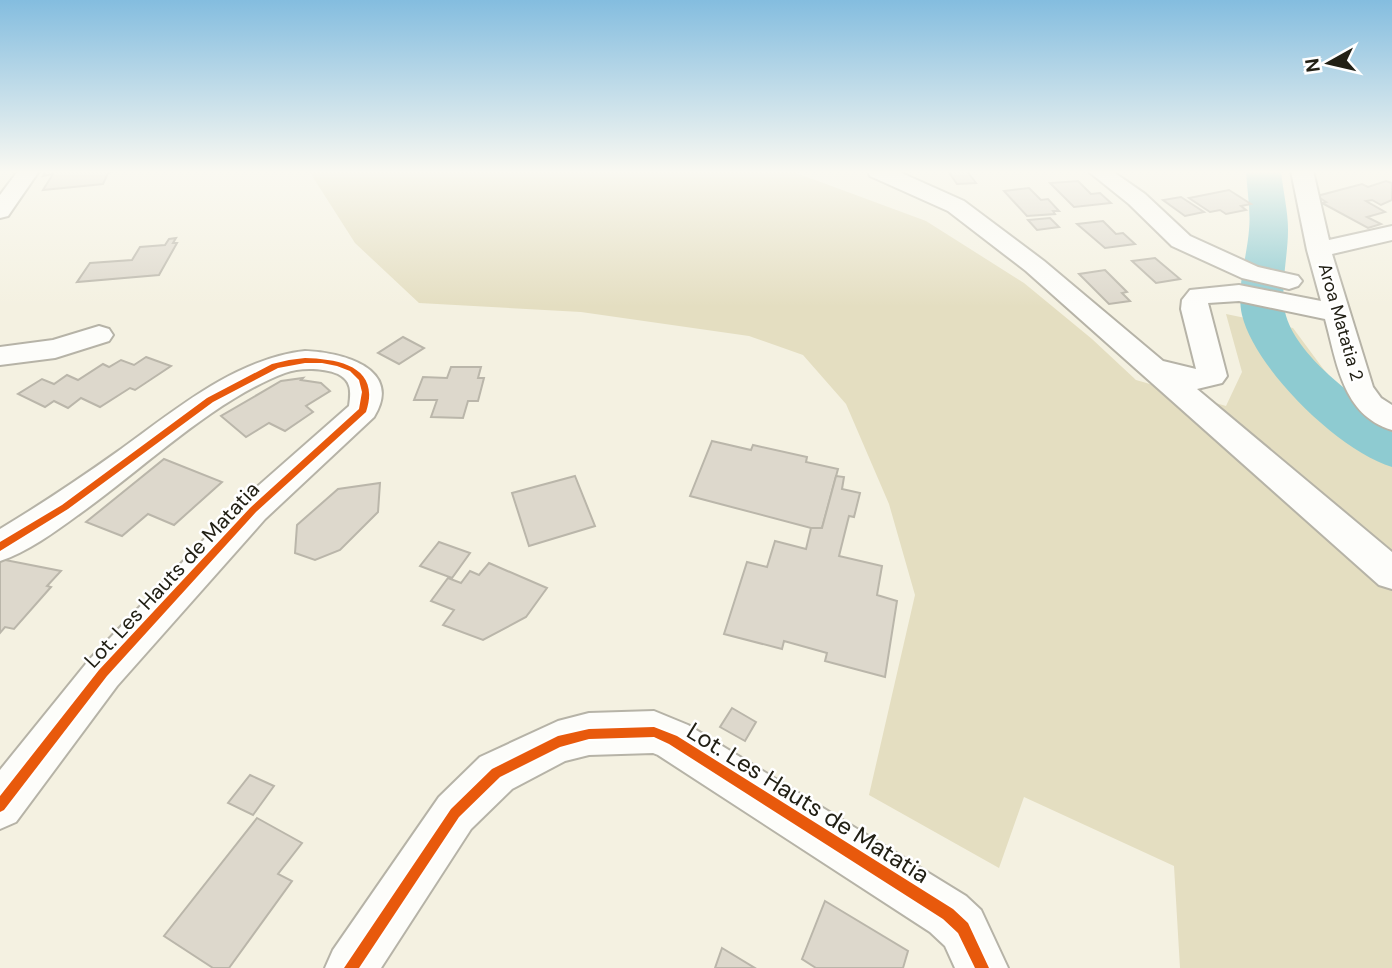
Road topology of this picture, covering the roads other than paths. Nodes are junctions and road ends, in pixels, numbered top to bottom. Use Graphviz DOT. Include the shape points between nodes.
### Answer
graph roads {
  1 [pos="970,216"];
  2 [pos="1155,216"];
  3 [pos="1312,216"];
  4 [pos="1392,233"];
  5 [pos="1319,250"];
  6 [pos="1245,283"];
  7 [pos="1335,302"];
  8 [pos="99,335"];
  9 [pos="0,356"];
  10 [pos="1154,368"];
  11 [pos="1392,419"];
  12 [pos="0,547"];
  13 [pos="1392,574"];
  14 [pos="0,806"];
  15 [pos="351,968"];
  16 [pos="982,968"];
  1 -- 10 [label="street" via="1035,265"];
  2 -- 6 [label="street" via="1181,241"];
  3 -- 5 [label="street, Aroa Matatia 2"];
  4 -- 5 [label="street"];
  5 -- 7 [label="street, Aroa Matatia 2"];
  6 -- 7 [label="street"];
  6 -- 10 [label="street" via="1195,300 1212,376 1196,379"];
  7 -- 11 [label="street, Aroa Matatia 2" via="1359,388 1370,405"];
  8 -- 9 [label="street" via="55,349"];
  10 -- 13 [label="street"];
  12 -- 14 [label="street, Lot. Les Hauts de Matatia" via="65,507 210,400 275,366 337,361 359,374 367,391 363,410 254,510 103,673"];
  15 -- 16 [label="street, Lot. Les Hauts de Matatia" via="456,813 496,773 558,742 589,734 654,732 947,914 962,928"];
}
